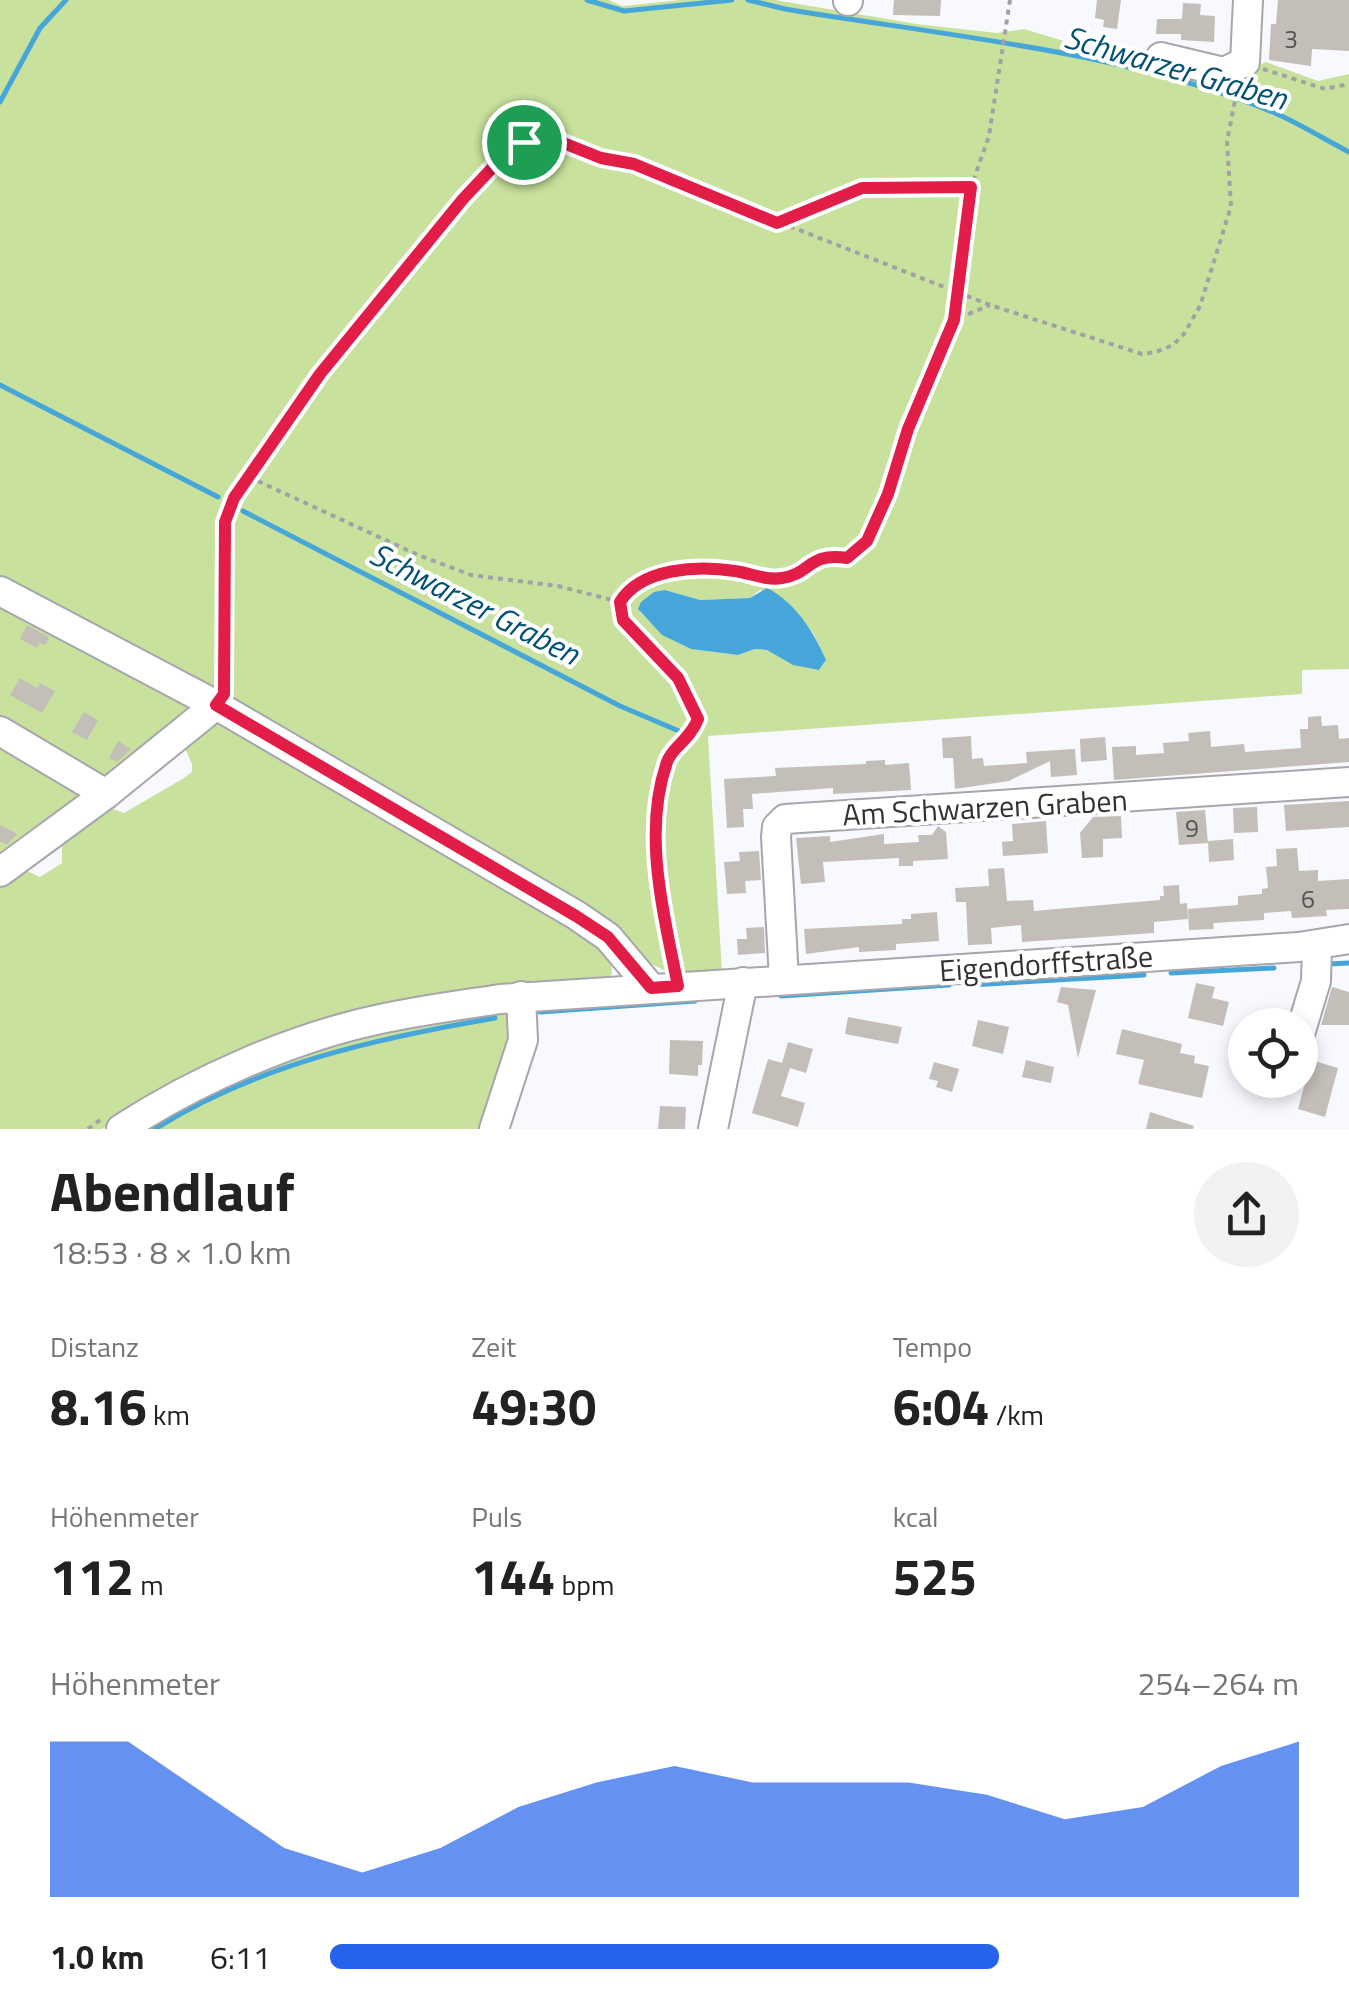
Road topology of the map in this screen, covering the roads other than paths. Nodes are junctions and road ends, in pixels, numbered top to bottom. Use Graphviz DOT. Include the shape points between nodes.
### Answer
graph roads {
  1 [pos="1248,0"];
  2 [pos="1160,57"];
  3 [pos="0,591"];
  4 [pos="216,705"];
  5 [pos="0,731"];
  6 [pos="1349,782"];
  7 [pos="106,794"];
  8 [pos="0,872"];
  9 [pos="1349,939"];
  10 [pos="1317,945"];
  11 [pos="784,979"];
  12 [pos="743,982"];
  13 [pos="664,987"];
  14 [pos="521,996"];
  15 [pos="1308,1008"];
  16 [pos="121,1129"];
  17 [pos="494,1129"];
  18 [pos="713,1129"];
  1 -- 2 [label="street" via="1246,62 1224,72"];
  3 -- 4 [label="street"];
  4 -- 7 [label="street"];
  4 -- 13 [label="street" via="576,916"];
  5 -- 7 [label="street"];
  6 -- 11 [label="street, Am Schwarzen Graben" via="786,819 776,837"];
  7 -- 8 [label="street"];
  9 -- 10 [label="street, Eigendorffstraße"];
  10 -- 11 [label="street, Eigendorffstraße"];
  10 -- 15 [label="street"];
  11 -- 12 [label="street, Eigendorffstraße"];
  12 -- 13 [label="street, Eigendorffstraße"];
  12 -- 18 [label="street"];
  13 -- 14 [label="street, Eigendorffstraße"];
  14 -- 16 [label="street, Eigendorffstraße" via="382,1018 314,1038 240,1066"];
  14 -- 17 [label="street" via="523,1040"];
}
